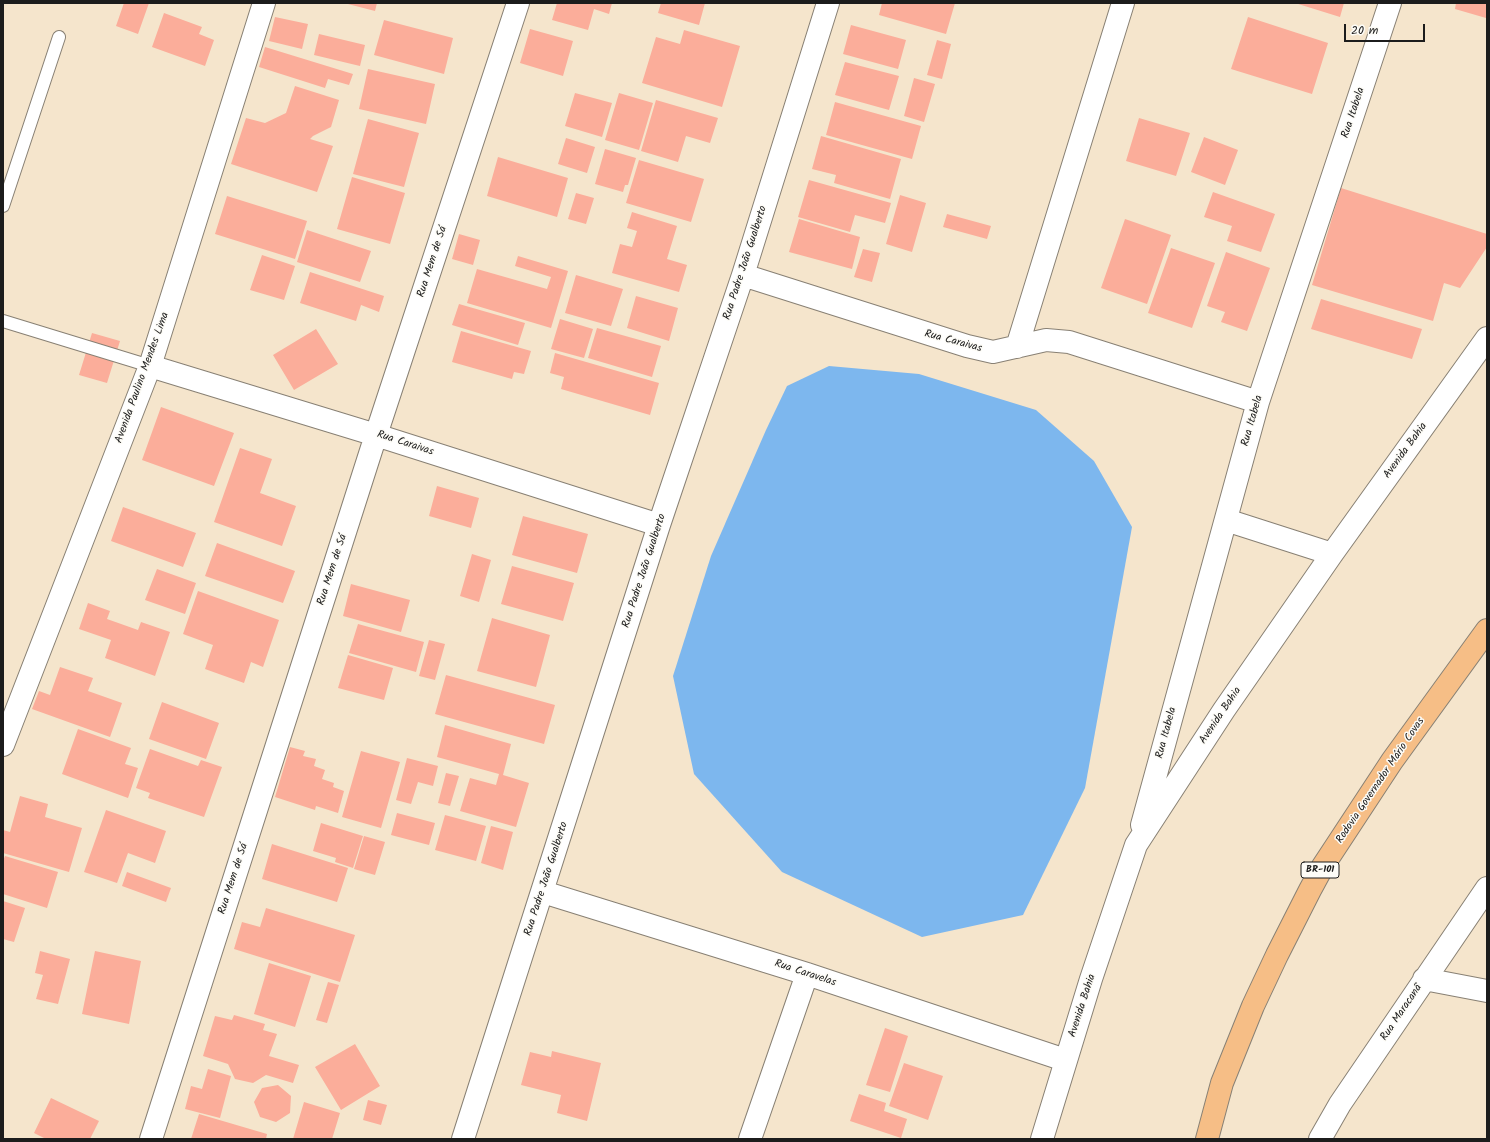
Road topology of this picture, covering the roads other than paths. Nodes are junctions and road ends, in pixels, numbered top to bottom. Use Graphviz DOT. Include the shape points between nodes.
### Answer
graph roads {
  1 [pos="264,3"];
  2 [pos="518,3"];
  3 [pos="828,3"];
  4 [pos="1123,3"];
  5 [pos="1390,3"];
  6 [pos="59,37"];
  7 [pos="3,206"];
  8 [pos="743,275"];
  9 [pos="3,321"];
  10 [pos="1487,338"];
  11 [pos="1016,347"];
  12 [pos="150,366"];
  13 [pos="1258,402"];
  14 [pos="376,435"];
  15 [pos="1226,520"];
  16 [pos="659,525"];
  17 [pos="1332,554"];
  18 [pos="1487,630"];
  19 [pos="3,746"];
  20 [pos="1136,845"];
  21 [pos="1487,888"];
  22 [pos="543,892"];
  23 [pos="807,974"];
  24 [pos="1424,979"];
  25 [pos="1487,991"];
  26 [pos="1065,1060"];
  27 [pos="152,1139"];
  28 [pos="463,1139"];
  29 [pos="750,1139"];
  30 [pos="1042,1139"];
  31 [pos="1207,1139"];
  32 [pos="1320,1139"];
  1 -- 12 [label="street, Avenida Paulino Mendes Lima"];
  2 -- 14 [label="street, Rua Mem de Sá"];
  3 -- 8 [label="street, Rua Padre João Gualberto"];
  4 -- 11 [label="street"];
  5 -- 13 [label="street, Rua Itabela"];
  6 -- 7 [label="lane"];
  8 -- 11 [label="street, Rua Caraivas" via="967,346 993,352"];
  8 -- 16 [label="street, Rua Padre João Gualberto"];
  9 -- 12 [label="lane"];
  10 -- 17 [label="street, Avenida Bahia"];
  11 -- 13 [label="street, Rua Caraivas" via="1046,340 1069,342"];
  12 -- 14 [label="street, Rua Caraivas"];
  12 -- 19 [label="street, Avenida Paulino Mendes Lima"];
  13 -- 15 [label="street, Rua Itabela"];
  14 -- 16 [label="street, Rua Caraivas"];
  14 -- 27 [label="street, Rua Mem de Sá"];
  15 -- 17 [label="street"];
  15 -- 20 [label="street, Rua Itabela"];
  16 -- 22 [label="street, Rua Padre João Gualberto"];
  17 -- 20 [label="street, Avenida Bahia" via="1224,710"];
  18 -- 31 [label="highway, Rodovia Governador Mário Covas / BR-101" via="1392,762 1323,866 1253,1006 1222,1083"];
  20 -- 26 [label="street, Avenida Bahia"];
  21 -- 24 [label="street, Rua Maracanã"];
  22 -- 23 [label="street, Rua Caravelas"];
  22 -- 28 [label="street, Rua Padre João Gualberto"];
  23 -- 26 [label="street, Rua Caravelas"];
  23 -- 29 [label="street"];
  24 -- 25 [label="street"];
  24 -- 32 [label="street, Rua Maracanã" via="1340,1104"];
  26 -- 30 [label="street, Avenida Bahia"];
}
